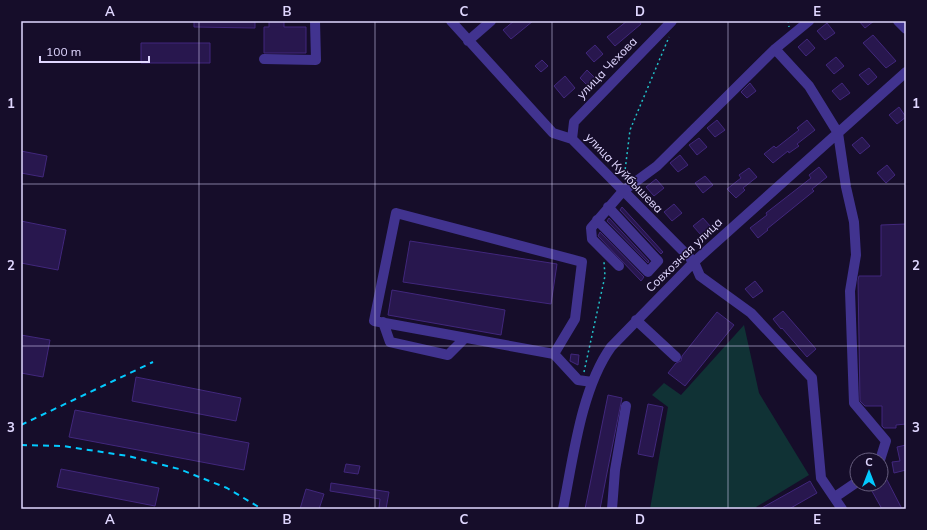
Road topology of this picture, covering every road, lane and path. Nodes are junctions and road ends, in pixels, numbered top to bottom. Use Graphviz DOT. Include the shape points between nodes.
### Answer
graph roads {
  1 [pos="315,21"];
  2 [pos="451,21"];
  3 [pos="491,21"];
  4 [pos="672,21"];
  5 [pos="809,21"];
  6 [pos="898,21"];
  7 [pos="906,29"];
  8 [pos="670,34"];
  9 [pos="468,41"];
  10 [pos="775,49"];
  11 [pos="264,59"];
  12 [pos="906,72"];
  13 [pos="838,133"];
  14 [pos="572,138"];
  15 [pos="623,191"];
  16 [pos="608,207"];
  17 [pos="597,220"];
  18 [pos="603,248"];
  19 [pos="694,262"];
  20 [pos="619,266"];
  21 [pos="636,320"];
  22 [pos="383,322"];
  23 [pos="465,338"];
  24 [pos="554,354"];
  25 [pos="676,357"];
  26 [pos="582,379"];
  27 [pos="592,382"];
  28 [pos="626,406"];
  29 [pos="883,452"];
  30 [pos="849,487"];
  31 [pos="835,497"];
  32 [pos="563,509"];
  33 [pos="612,509"];
  34 [pos="842,509"];
  1 -- 11 [label="street" via="316,60"];
  2 -- 9 [label="street, улица Куйбышева"];
  3 -- 9 [label="street"];
  4 -- 14 [label="street, улица Чехова" via="574,122"];
  5 -- 10 [label="street"];
  6 -- 7 [label="street"];
  8 -- 15 [label="path" via="630,130"];
  9 -- 14 [label="street, улица Куйбышева" via="553,134"];
  10 -- 13 [label="street" via="809,86"];
  10 -- 15 [label="street" via="656,166"];
  12 -- 13 [label="street, Совхозная улица"];
  13 -- 19 [label="street, Совхозная улица"];
  13 -- 29 [label="street" via="854,222 856,255 850,291 854,403 886,441"];
  14 -- 15 [label="street, улица Куйбышева"];
  15 -- 16 [label="street"];
  15 -- 19 [label="street, улица Куйбышева"];
  16 -- 17 [label="street"];
  16 -- 17 [label="street" via="658,261 648,272"];
  17 -- 18 [label="street" via="591,228 592,239"];
  18 -- 20 [label="street"];
  18 -- 26 [label="path" via="604,276"];
  19 -- 21 [label="street, Совхозная улица"];
  19 -- 31 [label="street, улица Куйбышева" via="700,276 751,312 812,378 821,478"];
  21 -- 25 [label="street"];
  21 -- 27 [label="street, Совхозная улица" via="602,359"];
  22 -- 23 [label="street"];
  22 -- 23 [label="street" via="390,342 448,355"];
  22 -- 24 [label="street" via="374,320 396,213 582,262 575,319"];
  23 -- 24 [label="street"];
  24 -- 26 [label="street" via="578,380"];
  26 -- 27 [label="street"];
  27 -- 32 [label="street, Совхозная улица"];
  28 -- 33 [label="street" via="615,470"];
  30 -- 31 [label="street"];
  31 -- 34 [label="street, улица Куйбышева"];
}
